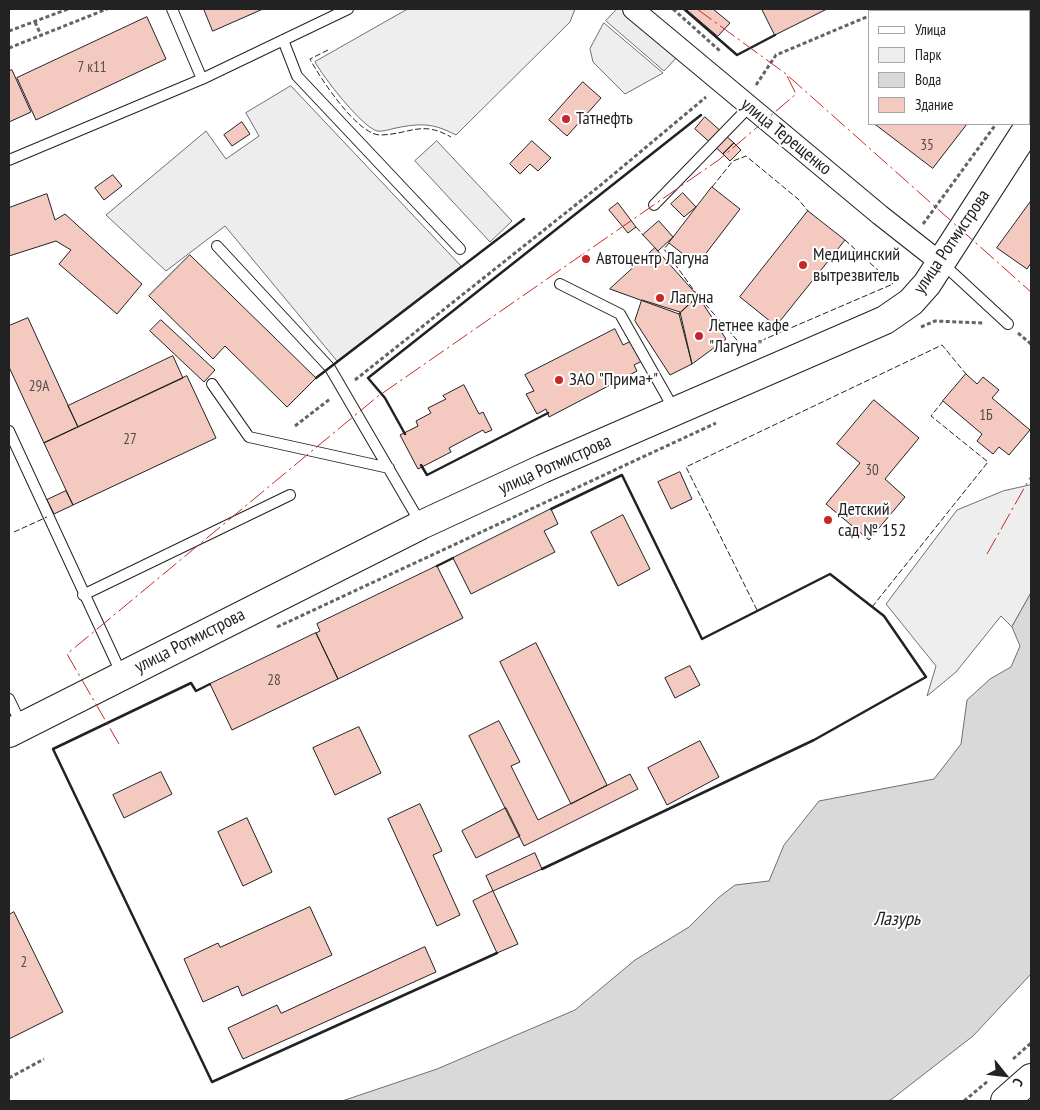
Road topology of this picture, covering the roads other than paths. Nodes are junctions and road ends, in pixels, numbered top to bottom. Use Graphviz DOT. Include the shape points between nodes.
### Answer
graph roads {
  1 [pos="172,9"];
  2 [pos="348,9"];
  3 [pos="633,9"];
  4 [pos="283,40"];
  5 [pos="202,79"];
  6 [pos="746,105"];
  7 [pos="1030,125"];
  8 [pos="9,160"];
  9 [pos="654,205"];
  10 [pos="217,246"];
  11 [pos="460,249"];
  12 [pos="941,263"];
  13 [pos="560,284"];
  14 [pos="1008,324"];
  15 [pos="212,384"];
  16 [pos="675,412"];
  17 [pos="9,431"];
  18 [pos="389,468"];
  19 [pos="290,495"];
  20 [pos="422,525"];
  21 [pos="83,595"];
  22 [pos="122,675"];
  23 [pos="9,700"];
  24 [pos="16,730"];
  25 [pos="1031,1078"];
  26 [pos="1005,1101"];
  1 -- 5 [label="lane"];
  2 -- 4 [label="lane"];
  3 -- 6 [label="street, улица Терещенко"];
  4 -- 5 [label="lane"];
  4 -- 11 [label="lane" via="297,76"];
  5 -- 8 [label="lane"];
  6 -- 9 [label="lane"];
  6 -- 12 [label="street, улица Терещенко"];
  7 -- 12 [label="street, улица Ротмистрова"];
  10 -- 18 [label="lane" via="330,368"];
  12 -- 14 [label="lane"];
  12 -- 16 [label="street, улица Ротмистрова" via="916,296 884,320"];
  13 -- 16 [label="lane" via="620,314"];
  15 -- 18 [label="lane" via="248,437"];
  16 -- 20 [label="street, улица Ротмистрова"];
  17 -- 21 [label="lane"];
  18 -- 20 [label="lane"];
  19 -- 21 [label="lane"];
  20 -- 22 [label="street, улица Ротмистрова"];
  21 -- 22 [label="lane"];
  22 -- 24 [label="street, улица Ротмистрова"];
  23 -- 24 [label="lane"];
  25 -- 26 [label="street"];
}
